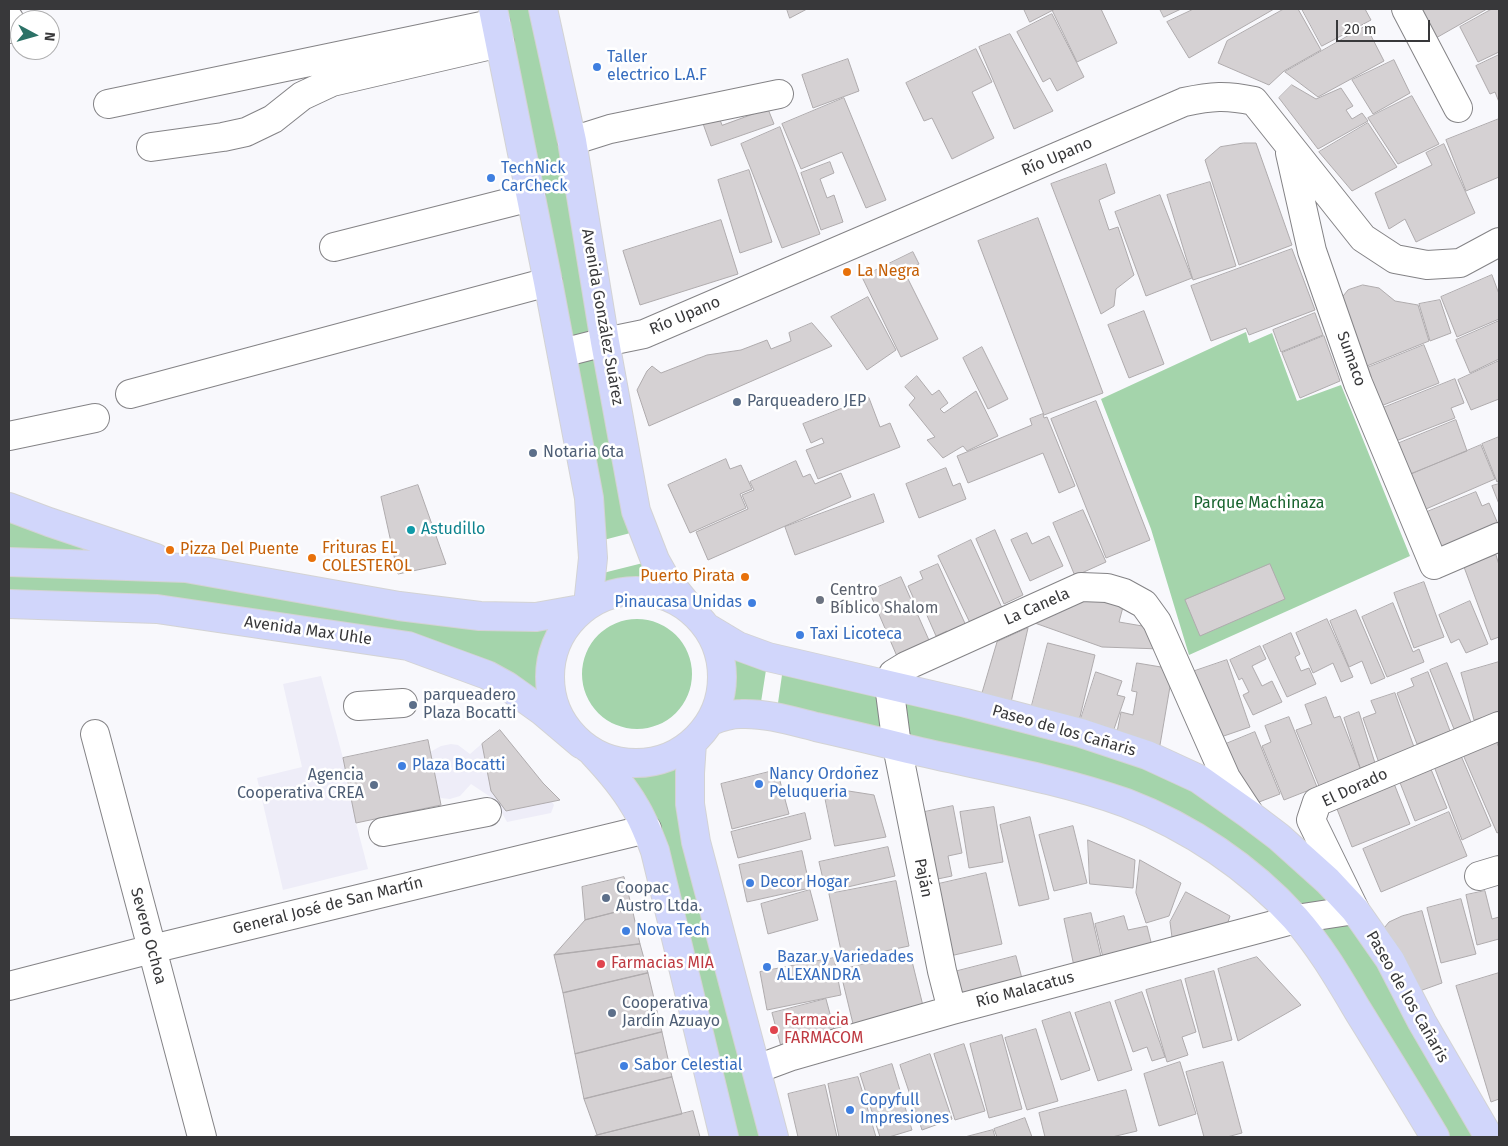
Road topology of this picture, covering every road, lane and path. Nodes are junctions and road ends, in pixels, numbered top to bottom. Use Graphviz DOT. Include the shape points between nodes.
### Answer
graph roads {
  1 [pos="543,9"];
  2 [pos="1406,9"];
  3 [pos="9,19"];
  4 [pos="496,25"];
  5 [pos="9,29"];
  6 [pos="779,94"];
  7 [pos="108,104"];
  8 [pos="1458,108"];
  9 [pos="572,141"];
  10 [pos="1289,146"];
  11 [pos="151,148"];
  12 [pos="531,197"];
  13 [pos="1499,243"];
  14 [pos="334,247"];
  15 [pos="548,282"];
  16 [pos="605,342"];
  17 [pos="562,353"];
  18 [pos="130,394"];
  19 [pos="95,418"];
  20 [pos="9,436"];
  21 [pos="9,507"];
  22 [pos="1499,537"];
  23 [pos="9,562"];
  24 [pos="186,568"];
  25 [pos="9,604"];
  26 [pos="585,607"];
  27 [pos="700,620"];
  28 [pos="889,686"];
  29 [pos="403,703"];
  30 [pos="358,706"];
  31 [pos="711,721"];
  32 [pos="1499,726"];
  33 [pos="95,734"];
  34 [pos="692,743"];
  35 [pos="897,746"];
  36 [pos="586,748"];
  37 [pos="487,812"];
  38 [pos="1250,814"];
  39 [pos="647,829"];
  40 [pos="383,832"];
  41 [pos="1355,910"];
  42 [pos="1296,919"];
  43 [pos="152,949"];
  44 [pos="9,986"];
  45 [pos="952,1010"];
  46 [pos="757,1069"];
  47 [pos="202,1137"];
  48 [pos="724,1137"];
  49 [pos="774,1137"];
  50 [pos="1435,1137"];
  51 [pos="1489,1137"];
  1 -- 9 [label="main road, Avenida González Suárez"];
  2 -- 8 [label="street"];
  3 -- 5 [label="street" via="12,27"];
  4 -- 7 [label="street"];
  4 -- 11 [label="street" via="332,82 302,96 273,119 246,132"];
  4 -- 12 [label="main road"];
  6 -- 9 [label="street" via="610,129"];
  9 -- 16 [label="main road, Avenida González Suárez"];
  10 -- 13 [label="street, Río Upano" via="1363,238 1394,259 1426,265 1460,263"];
  10 -- 16 [label="street, Río Upano" via="1254,101 1232,96 1184,102 644,334"];
  10 -- 22 [label="street, Sumaco" via="1312,251 1322,280 1358,383 1434,565"];
  12 -- 14 [label="street"];
  12 -- 15 [label="main road"];
  15 -- 17 [label="main road"];
  15 -- 18 [label="street"];
  16 -- 17 [label="street, Río Upano"];
  16 -- 27 [label="main road, Avenida González Suárez" via="636,511 664,576"];
  17 -- 26 [label="main road" via="589,498 593,558"];
  19 -- 20 [label="street"];
  21 -- 24 [label="main road"];
  23 -- 24 [label="main road"];
  24 -- 26 [label="main road" via="399,606 480,616 536,617"];
  25 -- 36 [label="main road, Avenida Max Uhle" via="157,609 408,646 487,675 507,686"];
  26 -- 27 [label="main road" via="604,596 637,590 659,593 676,600"];
  26 -- 36 [label="main road" via="566,626 553,652 549,677 557,714 567,730"];
  27 -- 28 [label="main road, Paseo de los Cañaris" via="738,646 768,657"];
  27 -- 31 [label="main road" via="719,653 723,678"];
  28 -- 35 [label="street"];
  28 -- 38 [label="main road, Paseo de los Cañaris" via="1081,733 1147,755 1199,780"];
  28 -- 38 [label="street, La Canela" via="893,674 906,666 1081,587 1107,588 1124,593 1144,604 1157,622 1226,778"];
  29 -- 30 [label="street"];
  31 -- 34 [label="main road"];
  31 -- 35 [label="main road" via="743,714 776,717"];
  32 -- 41 [label="street, El Dorado" via="1317,802 1311,820"];
  33 -- 43 [label="street, Severo Ochoa"];
  34 -- 36 [label="main road" via="668,758 648,763 624,763"];
  34 -- 46 [label="main road" via="690,804 696,842"];
  35 -- 42 [label="main road" via="1063,784 1126,804 1187,831 1235,864"];
  35 -- 45 [label="street, Paján"];
  36 -- 39 [label="main road" via="617,780"];
  37 -- 40 [label="street"];
  38 -- 41 [label="main road, Paseo de los Cañaris" via="1328,880"];
  39 -- 43 [label="street, General José de San Martín"];
  39 -- 48 [label="main road"];
  41 -- 42 [label="street"];
  41 -- 51 [label="main road, Paseo de los Cañaris" via="1390,960"];
  42 -- 45 [label="street, Río Malacatus"];
  42 -- 50 [label="main road" via="1342,984"];
  43 -- 44 [label="street, General José de San Martín"];
  43 -- 47 [label="street, Severo Ochoa"];
  45 -- 46 [label="street, Río Malacatus"];
  46 -- 49 [label="main road"];
}
